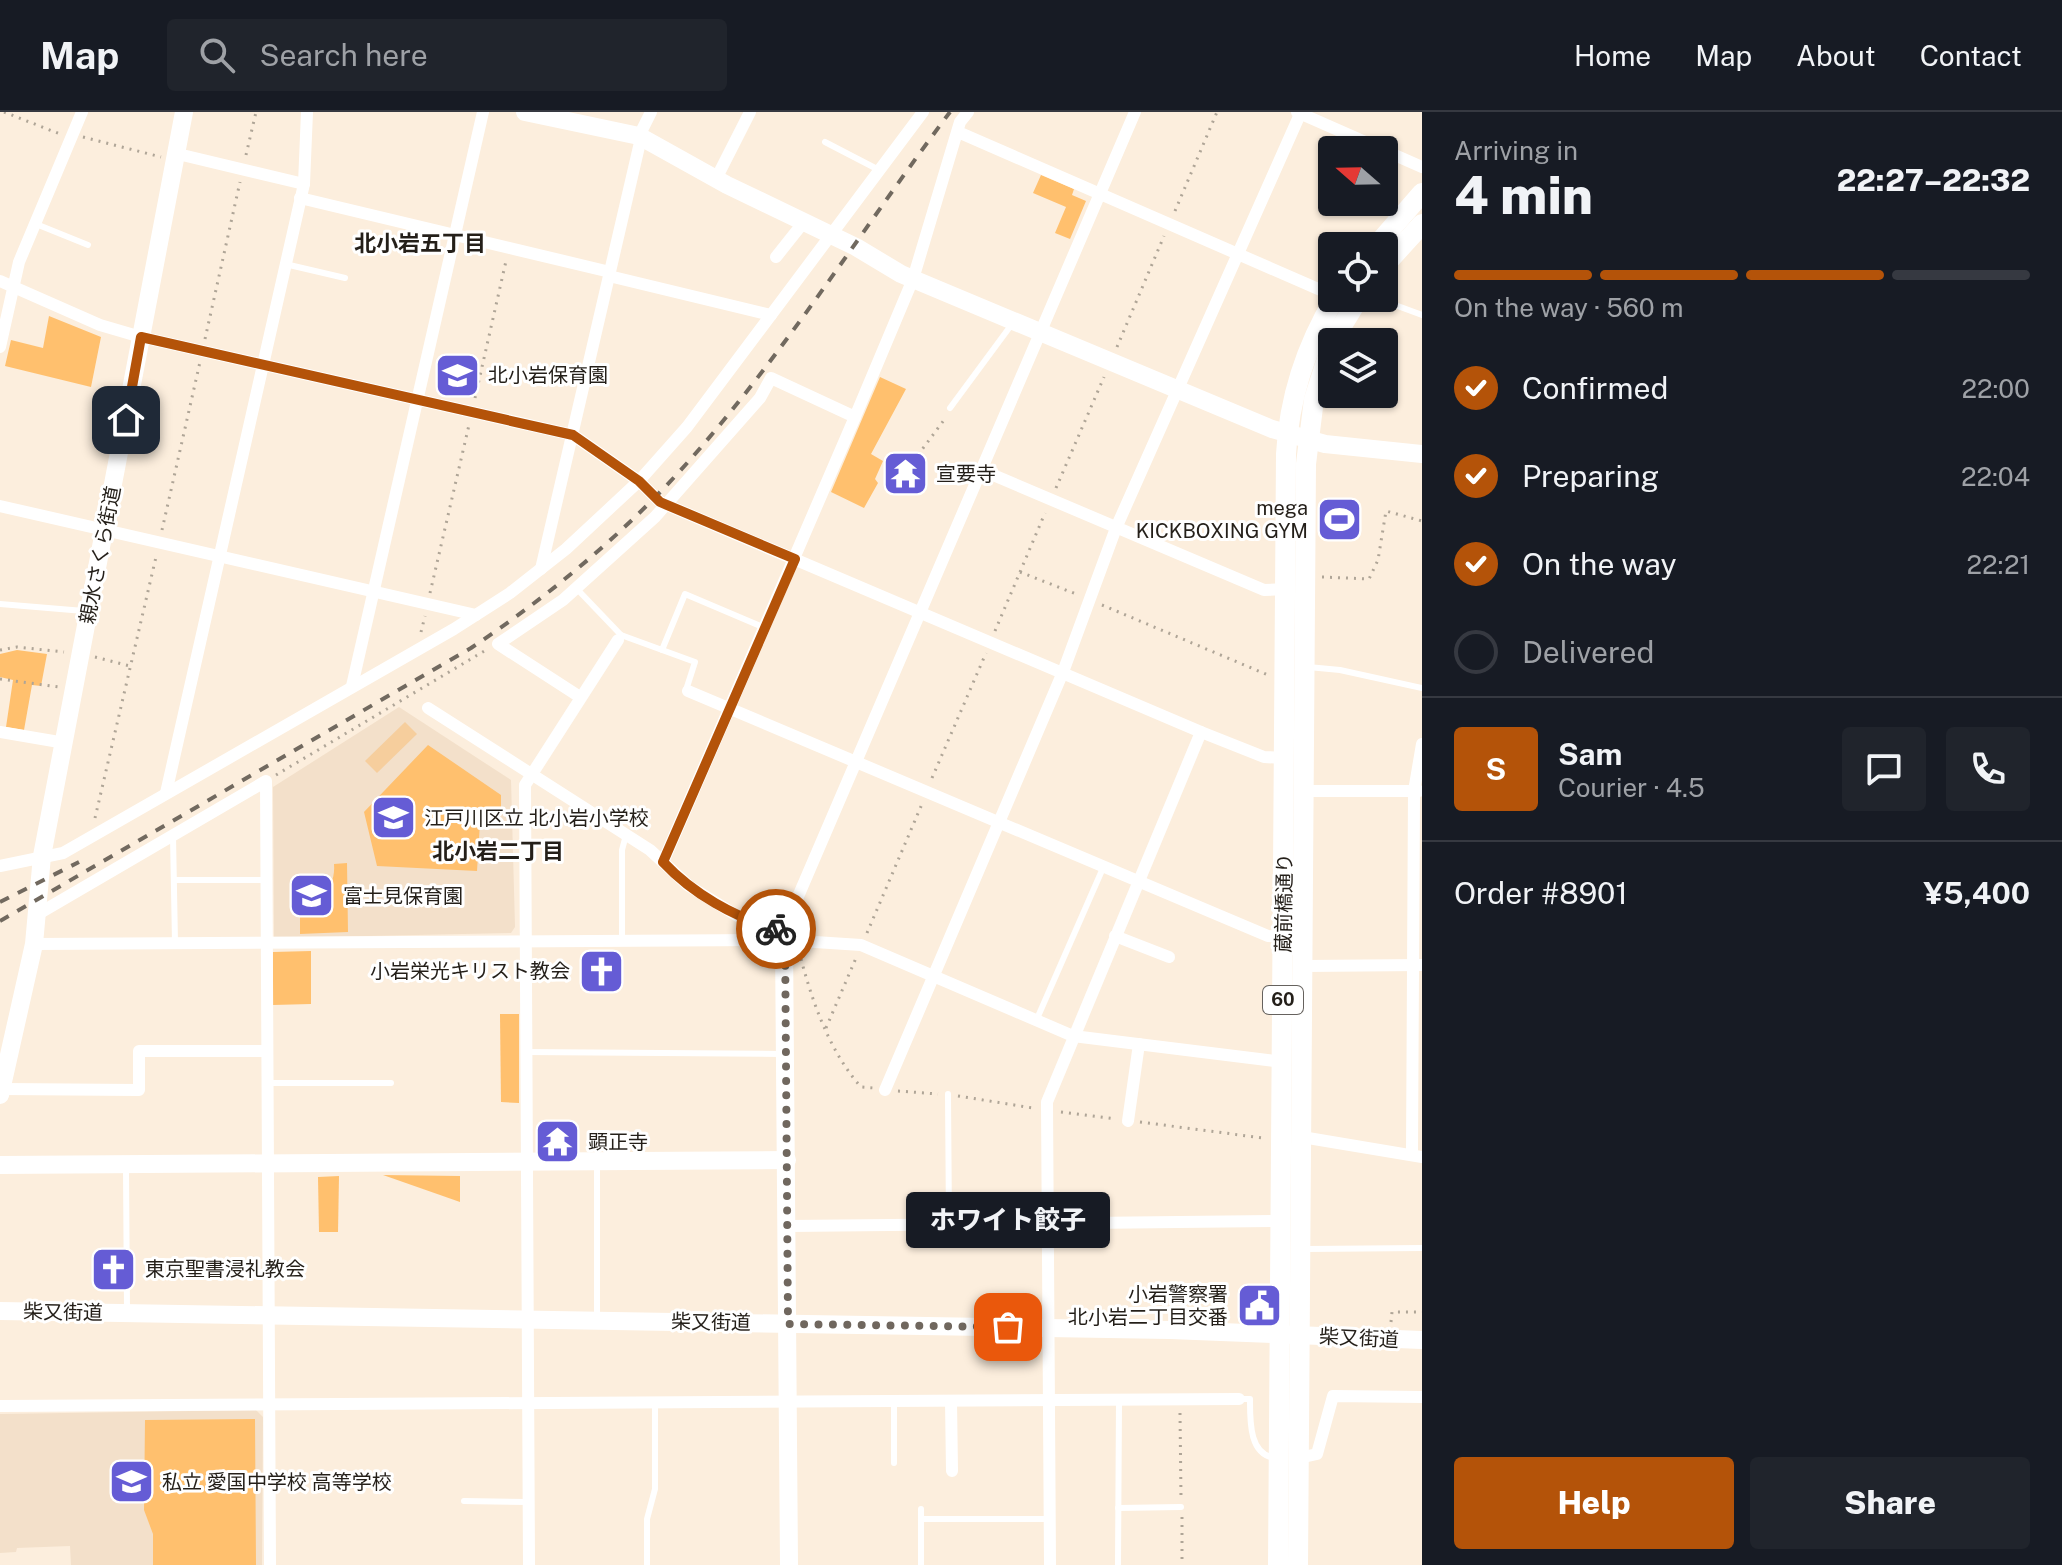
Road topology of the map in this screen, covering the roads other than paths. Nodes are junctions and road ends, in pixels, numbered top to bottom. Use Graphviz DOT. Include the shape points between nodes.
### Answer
graph roads {
  1 [pos="82,112"];
  2 [pos="184,112"];
  3 [pos="307,112"];
  4 [pos="483,112"];
  5 [pos="525,112"];
  6 [pos="651,112"];
  7 [pos="750,112"];
  8 [pos="968,112"];
  9 [pos="1135,112"];
  10 [pos="1300,112"];
  11 [pos="919,113"];
  12 [pos="958,132"];
  13 [pos="640,137"];
  14 [pos="825,142"];
  15 [pos="178,154"];
  16 [pos="1422,167"];
  17 [pos="880,171"];
  18 [pos="716,179"];
  19 [pos="304,184"];
  20 [pos="1100,193"];
  21 [pos="1422,193"];
  22 [pos="300,198"];
  23 [pos="803,223"];
  24 [pos="36,224"];
  25 [pos="1422,224"];
  26 [pos="1388,232"];
  27 [pos="455,235"];
  28 [pos="831,236"];
  29 [pos="88,245"];
  30 [pos="1398,251"];
  31 [pos="1239,254"];
  32 [pos="776,257"];
  33 [pos="285,264"];
  34 [pos="609,274"];
  35 [pos="345,278"];
  36 [pos="913,279"];
  37 [pos="0,281"];
  38 [pos="14,287"];
  39 [pos="1318,289"];
  40 [pos="1398,306"];
  41 [pos="1326,312"];
  42 [pos="771,315"];
  43 [pos="1422,315"];
  44 [pos="1015,320"];
  45 [pos="1039,330"];
  46 [pos="141,337"];
  47 [pos="0,347"];
  48 [pos="263,364"];
  49 [pos="1318,382"];
  50 [pos="1177,389"];
  51 [pos="418,400"];
  52 [pos="950,408"];
  53 [pos="855,417"];
  54 [pos="1287,434"];
  55 [pos="573,435"];
  56 [pos="1307,440"];
  57 [pos="1422,454"];
  58 [pos="979,469"];
  59 [pos="639,481"];
  60 [pos="667,504"];
  61 [pos="0,506"];
  62 [pos="1116,528"];
  63 [pos="105,530"];
  64 [pos="219,556"];
  65 [pos="795,559"];
  66 [pos="541,569"];
  67 [pos="576,589"];
  68 [pos="1286,589"];
  69 [pos="374,590"];
  70 [pos="0,604"];
  71 [pos="920,610"];
  72 [pos="90,612"];
  73 [pos="476,615"];
  74 [pos="765,628"];
  75 [pos="620,638"];
  76 [pos="662,650"];
  77 [pos="1305,666"];
  78 [pos="1063,672"];
  79 [pos="352,686"];
  80 [pos="1422,688"];
  81 [pos="688,691"];
  82 [pos="580,697"];
  83 [pos="428,708"];
  84 [pos="730,709"];
  85 [pos="0,732"];
  86 [pos="1201,732"];
  87 [pos="65,743"];
  88 [pos="1422,744"];
  89 [pos="1285,758"];
  90 [pos="855,761"];
  91 [pos="530,774"];
  92 [pos="1305,791"];
  93 [pos="1418,791"];
  94 [pos="166,793"];
  95 [pos="998,823"];
  96 [pos="626,835"];
  97 [pos="173,836"];
  98 [pos="42,856"];
  99 [pos="663,862"];
  100 [pos="0,866"];
  101 [pos="1103,868"];
  102 [pos="174,880"];
  103 [pos="267,880"];
  104 [pos="1138,883"];
  105 [pos="38,914"];
  106 [pos="788,934"];
  107 [pos="1115,936"];
  108 [pos="1284,937"];
  109 [pos="622,941"];
  110 [pos="525,942"];
  111 [pos="175,943"];
  112 [pos="267,943"];
  113 [pos="34,944"];
  114 [pos="1169,957"];
  115 [pos="1417,965"];
  116 [pos="1304,966"];
  117 [pos="933,977"];
  118 [pos="1036,1021"];
  119 [pos="1073,1036"];
  120 [pos="1139,1044"];
  121 [pos="267,1051"];
  122 [pos="525,1052"];
  123 [pos="785,1054"];
  124 [pos="1283,1062"];
  125 [pos="2,1083"];
  126 [pos="267,1083"];
  127 [pos="391,1083"];
  128 [pos="885,1090"];
  129 [pos="948,1094"];
  130 [pos="1128,1121"];
  131 [pos="1302,1137"];
  132 [pos="1417,1156"];
  133 [pos="787,1160"];
  134 [pos="525,1161"];
  135 [pos="597,1161"];
  136 [pos="126,1163"];
  137 [pos="268,1163"];
  138 [pos="0,1165"];
  139 [pos="1283,1221"];
  140 [pos="949,1225"];
  141 [pos="788,1226"];
  142 [pos="1047,1226"];
  143 [pos="1422,1248"];
  144 [pos="1302,1249"];
  145 [pos="0,1311"];
  146 [pos="127,1312"];
  147 [pos="269,1315"];
  148 [pos="526,1320"];
  149 [pos="597,1320"];
  150 [pos="788,1324"];
  151 [pos="1048,1328"];
  152 [pos="1292,1334"];
  153 [pos="1422,1340"];
  154 [pos="1422,1397"];
  155 [pos="1119,1399"];
  156 [pos="1239,1399"];
  157 [pos="1049,1400"];
  158 [pos="894,1401"];
  159 [pos="951,1401"];
  160 [pos="788,1402"];
  161 [pos="655,1403"];
  162 [pos="528,1404"];
  163 [pos="270,1405"];
  164 [pos="0,1406"];
  165 [pos="1289,1458"];
  166 [pos="894,1463"];
  167 [pos="952,1471"];
  168 [pos="464,1501"];
  169 [pos="528,1502"];
  170 [pos="1181,1507"];
  171 [pos="1118,1508"];
  172 [pos="921,1509"];
  173 [pos="921,1519"];
  174 [pos="1050,1519"];
  175 [pos="270,1565"];
  176 [pos="529,1565"];
  177 [pos="647,1565"];
  178 [pos="789,1565"];
  179 [pos="921,1565"];
  180 [pos="1050,1565"];
  181 [pos="1118,1565"];
  182 [pos="1278,1565"];
  183 [pos="1298,1565"];
  1 -- 24 [label="street"];
  2 -- 15 [label="street, 親水さくら街道"];
  3 -- 19 [label="street"];
  4 -- 27 [label="street"];
  5 -- 13 [label="street"];
  6 -- 13 [label="street"];
  7 -- 18 [label="street"];
  8 -- 12 [label="street"];
  9 -- 20 [label="street"];
  10 -- 16 [label="street"];
  10 -- 31 [label="street"];
  11 -- 17 [label="street"];
  12 -- 20 [label="street"];
  12 -- 36 [label="street"];
  13 -- 18 [label="street"];
  13 -- 34 [label="street"];
  14 -- 17 [label="lane"];
  15 -- 19 [label="street"];
  15 -- 46 [label="street, 親水さくら街道"];
  17 -- 28 [label="street"];
  18 -- 23 [label="street"];
  19 -- 22 [label="street"];
  20 -- 31 [label="street"];
  20 -- 45 [label="street"];
  21 -- 26 [label="main road"];
  22 -- 27 [label="street"];
  22 -- 33 [label="street"];
  23 -- 28 [label="street"];
  23 -- 32 [label="street"];
  24 -- 29 [label="lane"];
  24 -- 38 [label="street"];
  25 -- 30 [label="main road"];
  27 -- 34 [label="street"];
  27 -- 51 [label="street"];
  28 -- 36 [label="street"];
  28 -- 42 [label="street"];
  31 -- 39 [label="street"];
  31 -- 50 [label="street"];
  33 -- 35 [label="lane"];
  33 -- 48 [label="street"];
  34 -- 42 [label="street"];
  34 -- 55 [label="street"];
  36 -- 44 [label="street"];
  36 -- 53 [label="street"];
  37 -- 38 [label="street"];
  38 -- 46 [label="street"];
  38 -- 47 [label="street"];
  40 -- 43 [label="lane"];
  41 -- 54 [label="main road, 蔵前橋通り / 60" via="1307,353"];
  42 -- 59 [label="street"];
  44 -- 45 [label="street"];
  44 -- 52 [label="lane"];
  45 -- 50 [label="street"];
  45 -- 58 [label="street"];
  46 -- 48 [label="street"];
  46 -- 63 [label="street, 親水さくら街道"];
  48 -- 51 [label="street"];
  48 -- 64 [label="street"];
  49 -- 56 [label="main road, 蔵前橋通り / 60"];
  50 -- 54 [label="street"];
  50 -- 62 [label="street"];
  51 -- 55 [label="street"];
  51 -- 69 [label="street"];
  53 -- 60 [label="street" via="771,378 760,398"];
  53 -- 65 [label="street"];
  54 -- 56 [label="street"];
  54 -- 68 [label="main road, 蔵前橋通り / 60"];
  55 -- 59 [label="street"];
  55 -- 66 [label="street"];
  56 -- 57 [label="street"];
  56 -- 77 [label="main road, 蔵前橋通り / 60"];
  58 -- 62 [label="street"];
  58 -- 71 [label="street"];
  59 -- 60 [label="street"];
  59 -- 66 [label="street"];
  60 -- 65 [label="street"];
  60 -- 67 [label="street"];
  61 -- 63 [label="street"];
  62 -- 68 [label="street" via="1264,590"];
  62 -- 78 [label="street"];
  63 -- 64 [label="street"];
  63 -- 72 [label="street, 親水さくら街道"];
  64 -- 69 [label="street"];
  64 -- 94 [label="street"];
  65 -- 71 [label="street"];
  65 -- 74 [label="street"];
  66 -- 73 [label="street"];
  67 -- 75 [label="lane"];
  67 -- 82 [label="street" via="498,644"];
  68 -- 89 [label="main road, 蔵前橋通り / 60"];
  69 -- 73 [label="street"];
  69 -- 79 [label="street"];
  70 -- 72 [label="lane"];
  71 -- 78 [label="street"];
  71 -- 90 [label="street"];
  72 -- 87 [label="street, 親水さくら街道"];
  73 -- 79 [label="street"];
  74 -- 76 [label="lane" via="685,594"];
  74 -- 84 [label="street"];
  75 -- 76 [label="lane"];
  75 -- 82 [label="street"];
  76 -- 81 [label="lane" via="695,662 684,689"];
  77 -- 80 [label="lane"];
  77 -- 92 [label="main road, 蔵前橋通り / 60"];
  78 -- 86 [label="street"];
  78 -- 95 [label="street"];
  79 -- 94 [label="street"];
  81 -- 84 [label="street"];
  82 -- 91 [label="street"];
  83 -- 91 [label="street"];
  84 -- 90 [label="street"];
  84 -- 99 [label="street"];
  85 -- 87 [label="street"];
  86 -- 89 [label="street" via="1264,757"];
  86 -- 104 [label="street"];
  87 -- 98 [label="street, 親水さくら街道"];
  88 -- 93 [label="street"];
  89 -- 108 [label="main road, 蔵前橋通り / 60"];
  90 -- 95 [label="street"];
  90 -- 106 [label="street"];
  91 -- 96 [label="street"];
  91 -- 110 [label="street" via="525,785"];
  92 -- 93 [label="street"];
  92 -- 116 [label="main road, 蔵前橋通り / 60"];
  93 -- 115 [label="street"];
  94 -- 98 [label="street" via="59,854"];
  95 -- 101 [label="street"];
  95 -- 117 [label="street"];
  96 -- 99 [label="street"];
  96 -- 109 [label="lane"];
  97 -- 102 [label="lane"];
  97 -- 103 [label="street" via="266,781"];
  97 -- 105 [label="street"];
  98 -- 100 [label="street"];
  98 -- 105 [label="street, 親水さくら街道"];
  99 -- 106 [label="street" via="689,886 744,920"];
  101 -- 104 [label="street"];
  101 -- 118 [label="lane"];
  102 -- 103 [label="lane"];
  102 -- 111 [label="lane"];
  103 -- 112 [label="street"];
  104 -- 107 [label="street"];
  104 -- 108 [label="street" via="1268,936"];
  105 -- 113 [label="street, 親水さくら街道"];
  106 -- 109 [label="street"];
  106 -- 117 [label="street" via="861,945"];
  106 -- 123 [label="street"];
  107 -- 114 [label="street"];
  107 -- 119 [label="street"];
  108 -- 124 [label="main road, 蔵前橋通り / 60"];
  109 -- 110 [label="street"];
  110 -- 112 [label="street"];
  110 -- 122 [label="street"];
  111 -- 112 [label="street"];
  111 -- 113 [label="street"];
  112 -- 121 [label="street"];
  113 -- 125 [label="street, 親水さくら街道"];
  115 -- 116 [label="street"];
  115 -- 132 [label="street"];
  116 -- 131 [label="main road, 蔵前橋通り / 60"];
  117 -- 118 [label="street"];
  117 -- 128 [label="street"];
  118 -- 119 [label="street"];
  119 -- 120 [label="street"];
  119 -- 142 [label="street" via="1046,1110"];
  120 -- 124 [label="street"];
  120 -- 130 [label="street"];
  121 -- 125 [label="street" via="139,1051 139,1090"];
  121 -- 126 [label="street"];
  122 -- 123 [label="lane"];
  122 -- 134 [label="street"];
  123 -- 133 [label="street"];
  124 -- 139 [label="main road, 蔵前橋通り / 60"];
  126 -- 127 [label="lane"];
  126 -- 137 [label="street"];
  129 -- 140 [label="lane"];
  131 -- 132 [label="street"];
  131 -- 144 [label="main road, 蔵前橋通り / 60"];
  133 -- 135 [label="street"];
  133 -- 141 [label="street"];
  134 -- 135 [label="street"];
  134 -- 137 [label="street"];
  134 -- 148 [label="street"];
  135 -- 149 [label="lane"];
  136 -- 137 [label="street"];
  136 -- 138 [label="street"];
  136 -- 146 [label="lane"];
  137 -- 147 [label="street"];
  139 -- 142 [label="street"];
  139 -- 152 [label="main road, 蔵前橋通り / 60"];
  140 -- 141 [label="street"];
  140 -- 142 [label="street"];
  141 -- 150 [label="street"];
  142 -- 151 [label="street"];
  143 -- 144 [label="lane"];
  144 -- 152 [label="main road, 蔵前橋通り / 60"];
  145 -- 146 [label="street, 柴又街道"];
  146 -- 147 [label="street, 柴又街道"];
  147 -- 148 [label="street, 柴又街道"];
  147 -- 163 [label="street"];
  148 -- 149 [label="street, 柴又街道"];
  148 -- 162 [label="street"];
  149 -- 150 [label="street, 柴又街道"];
  150 -- 151 [label="street, 柴又街道"];
  150 -- 160 [label="street"];
  151 -- 152 [label="street, 柴又街道"];
  151 -- 157 [label="street"];
  152 -- 153 [label="street, 柴又街道"];
  152 -- 165 [label="main road, 蔵前橋通り / 60"];
  154 -- 165 [label="street" via="1333,1396 1317,1454"];
  155 -- 156 [label="street"];
  155 -- 157 [label="street"];
  155 -- 171 [label="lane"];
  156 -- 165 [label="lane" via="1250,1399 1257,1450 1263,1456"];
  157 -- 159 [label="street"];
  157 -- 174 [label="street"];
  158 -- 159 [label="street"];
  158 -- 160 [label="street"];
  158 -- 166 [label="lane"];
  159 -- 167 [label="street"];
  160 -- 161 [label="street"];
  160 -- 178 [label="street"];
  161 -- 162 [label="street"];
  161 -- 177 [label="lane" via="655,1489 647,1519"];
  162 -- 163 [label="street"];
  162 -- 169 [label="street"];
  163 -- 164 [label="street"];
  163 -- 175 [label="street"];
  165 -- 182 [label="main road, 蔵前橋通り / 60"];
  165 -- 183 [label="main road, 蔵前橋通り / 60"];
  168 -- 169 [label="lane"];
  169 -- 176 [label="street"];
  170 -- 171 [label="lane"];
  171 -- 181 [label="lane"];
  172 -- 173 [label="lane"];
  173 -- 174 [label="lane"];
  173 -- 179 [label="lane"];
  174 -- 180 [label="street"];
}
